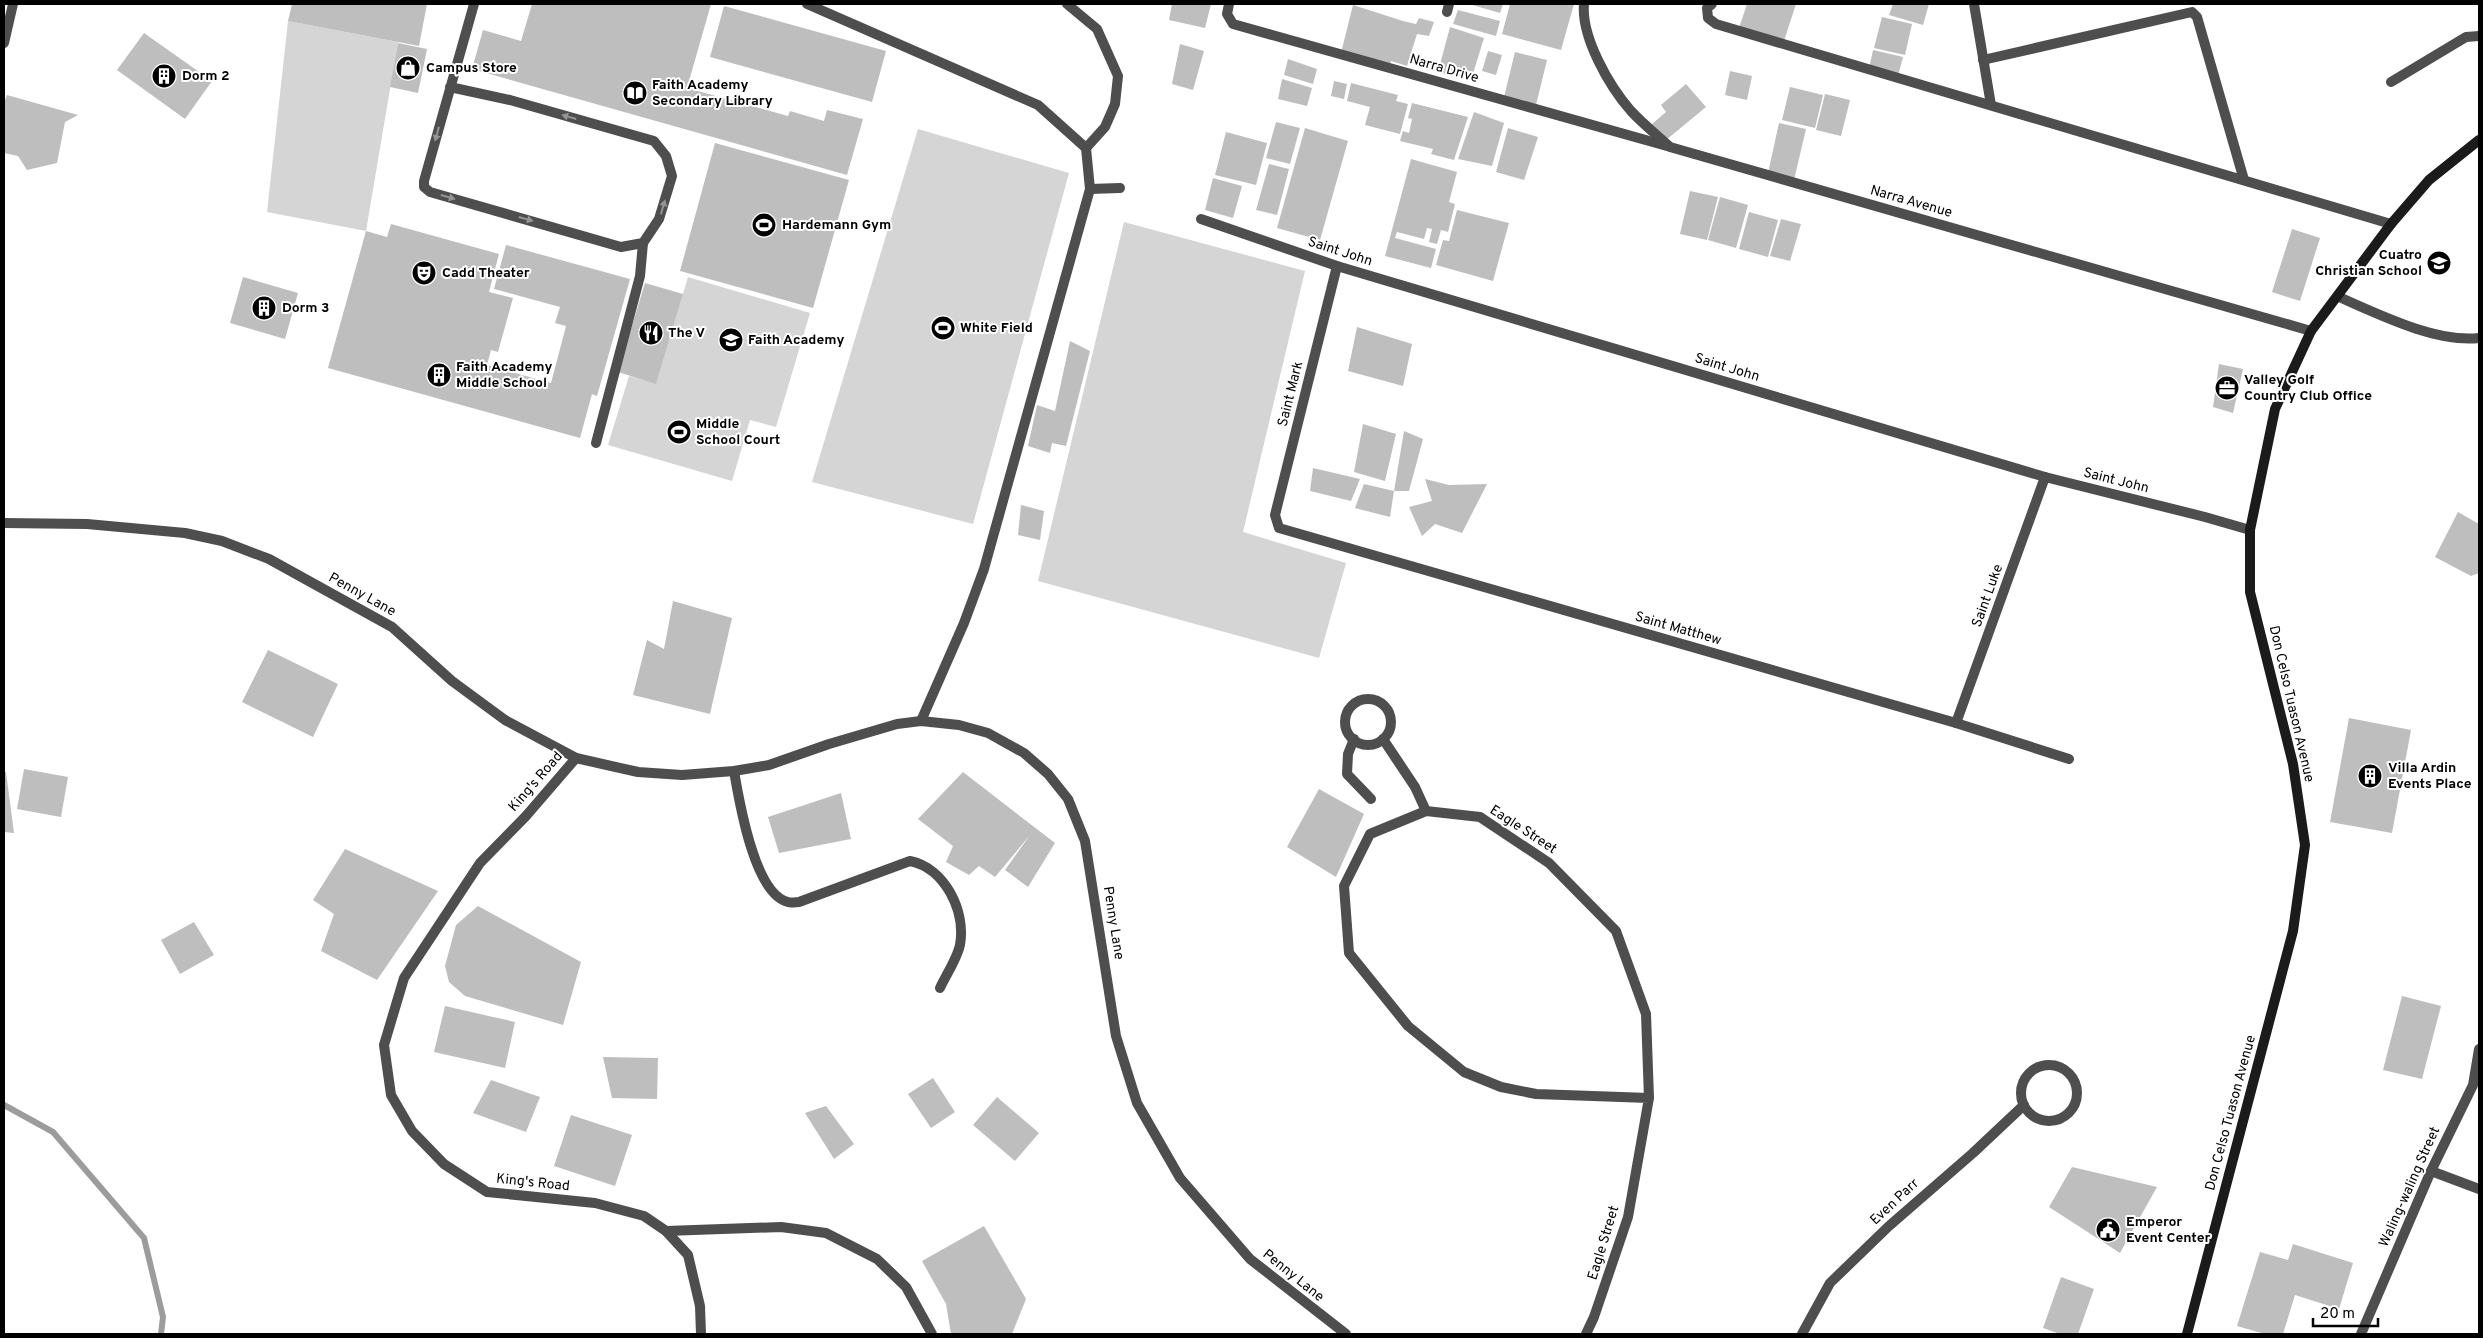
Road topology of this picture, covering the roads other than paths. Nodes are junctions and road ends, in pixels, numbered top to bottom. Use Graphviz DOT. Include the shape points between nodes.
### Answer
graph roads {
  1 [pos="13,4"];
  2 [pos="474,4"];
  3 [pos="806,4"];
  4 [pos="1067,4"];
  5 [pos="1229,4"];
  6 [pos="1584,4"];
  7 [pos="1712,4"];
  8 [pos="1974,4"];
  9 [pos="2479,36"];
  10 [pos="4,42"];
  11 [pos="1983,60"];
  12 [pos="2391,82"];
  13 [pos="450,87"];
  14 [pos="1991,105"];
  15 [pos="2479,140"];
  16 [pos="1670,147"];
  17 [pos="1086,148"];
  18 [pos="2244,180"];
  19 [pos="1120,188"];
  20 [pos="1090,189"];
  21 [pos="1201,219"];
  22 [pos="2391,224"];
  23 [pos="643,243"];
  24 [pos="1337,266"];
  25 [pos="2339,297"];
  26 [pos="2311,331"];
  27 [pos="2479,338"];
  28 [pos="596,443"];
  29 [pos="2046,478"];
  30 [pos="4,524"];
  31 [pos="1279,528"];
  32 [pos="2250,530"];
  33 [pos="921,721"];
  34 [pos="1956,723"];
  35 [pos="1354,739"];
  36 [pos="1383,739"];
  37 [pos="576,758"];
  38 [pos="2069,759"];
  39 [pos="734,771"];
  40 [pos="1371,799"];
  41 [pos="1426,811"];
  42 [pos="940,988"];
  43 [pos="2479,1049"];
  44 [pos="1649,1098"];
  45 [pos="2024,1104"];
  46 [pos="2431,1171"];
  47 [pos="2479,1189"];
  48 [pos="666,1231"];
  49 [pos="701,1334"];
  50 [pos="932,1334"];
  51 [pos="1346,1334"];
  52 [pos="1586,1334"];
  53 [pos="1802,1334"];
  54 [pos="2187,1334"];
  55 [pos="2361,1334"];
  1 -- 10 [label="street"];
  2 -- 13 [label="street"];
  3 -- 17 [label="street" via="1038,105"];
  4 -- 17 [label="street" via="1096,29 1118,76 1115,104 1105,127"];
  5 -- 16 [label="street, Narra Drive" via="1227,14 1232,24"];
  6 -- 16 [label="street, Narra Avenue" via="1583,15 1599,64 1630,110"];
  7 -- 14 [label="street" via="1707,8 1708,18 1716,24"];
  8 -- 11 [label="street"];
  9 -- 12 [label="street" via="2466,37"];
  11 -- 14 [label="street"];
  11 -- 18 [label="street" via="2192,12 2197,17"];
  23 -- 13 [label="street, one-way" via="659,219 672,176 666,156 654,141 510,100"];
  13 -- 23 [label="street, one-way" via="424,181 424,187 430,192 621,246"];
  14 -- 18 [label="street"];
  15 -- 22 [label="street, Don Celso Tuason Avenue" via="2430,180"];
  16 -- 26 [label="street, Narra Avenue"];
  17 -- 20 [label="street"];
  18 -- 22 [label="street"];
  19 -- 20 [label="street"];
  20 -- 33 [label="street" via="984,570"];
  21 -- 24 [label="street, Saint John"];
  22 -- 25 [label="street, Don Celso Tuason Avenue"];
  23 -- 28 [label="street" via="640,276"];
  24 -- 29 [label="street, Saint John"];
  24 -- 31 [label="street, Saint Mark" via="1274,515"];
  25 -- 26 [label="street, Don Celso Tuason Avenue"];
  25 -- 27 [label="street" via="2438,335 2468,340"];
  26 -- 32 [label="street, Don Celso Tuason Avenue" via="2275,409"];
  29 -- 32 [label="street, Saint John"];
  29 -- 34 [label="street, Saint Luke"];
  30 -- 37 [label="street, Penny Lane" via="87,524 185,533 222,540 269,559 392,626 452,681 505,720"];
  31 -- 34 [label="street, Saint Matthew"];
  32 -- 54 [label="street, Don Celso Tuason Avenue" via="2250,592 2293,764 2305,844 2293,931"];
  33 -- 39 [label="street, Penny Lane" via="897,724 769,765"];
  33 -- 51 [label="street, Penny Lane" via="959,724 988,733 1024,753 1048,774 1068,799 1085,841 1116,1036 1137,1103 1180,1178 1250,1259"];
  34 -- 38 [label="street, Saint Matthew"];
  35 -- 36 [label="street" via="1372,744"];
  35 -- 36 [label="street" via="1345,726 1346,714 1353,704 1364,699 1376,700 1386,707 1391,718 1390,730"];
  35 -- 40 [label="street" via="1348,754 1347,774"];
  36 -- 41 [label="street" via="1415,787"];
  37 -- 39 [label="street, Penny Lane" via="638,772 682,775"];
  37 -- 48 [label="street, King's Road" via="480,864 404,978 384,1045 391,1095 412,1131 444,1164 487,1192 596,1203 644,1216"];
  39 -- 42 [label="street" via="754,860 775,895 787,902 799,902 910,861 923,864 939,876 960,912 960,946"];
  41 -- 44 [label="street, Eagle Street" via="1480,817 1549,863 1616,931 1646,1014"];
  41 -- 44 [label="street, Eagle Street" via="1370,834 1344,886 1349,953 1408,1026 1464,1072 1501,1086 1536,1094"];
  43 -- 46 [label="street, Waling-waling Street" via="2473,1085"];
  44 -- 52 [label="street, Eagle Street" via="1628,1217"];
  45 -- 45 [label="street" via="2035,1117 2043,1120 2061,1118 2074,1106 2077,1098 2074,1080 2054,1065 2036,1068 2029,1073 2021,1088"];
  45 -- 53 [label="street, Even Parr" via="1830,1283"];
  46 -- 47 [label="street"];
  46 -- 55 [label="street, Waling-waling Street"];
  48 -- 49 [label="street, King's Road" via="688,1255 700,1306"];
  48 -- 50 [label="street" via="781,1227 826,1233 877,1259 906,1287"];
}
